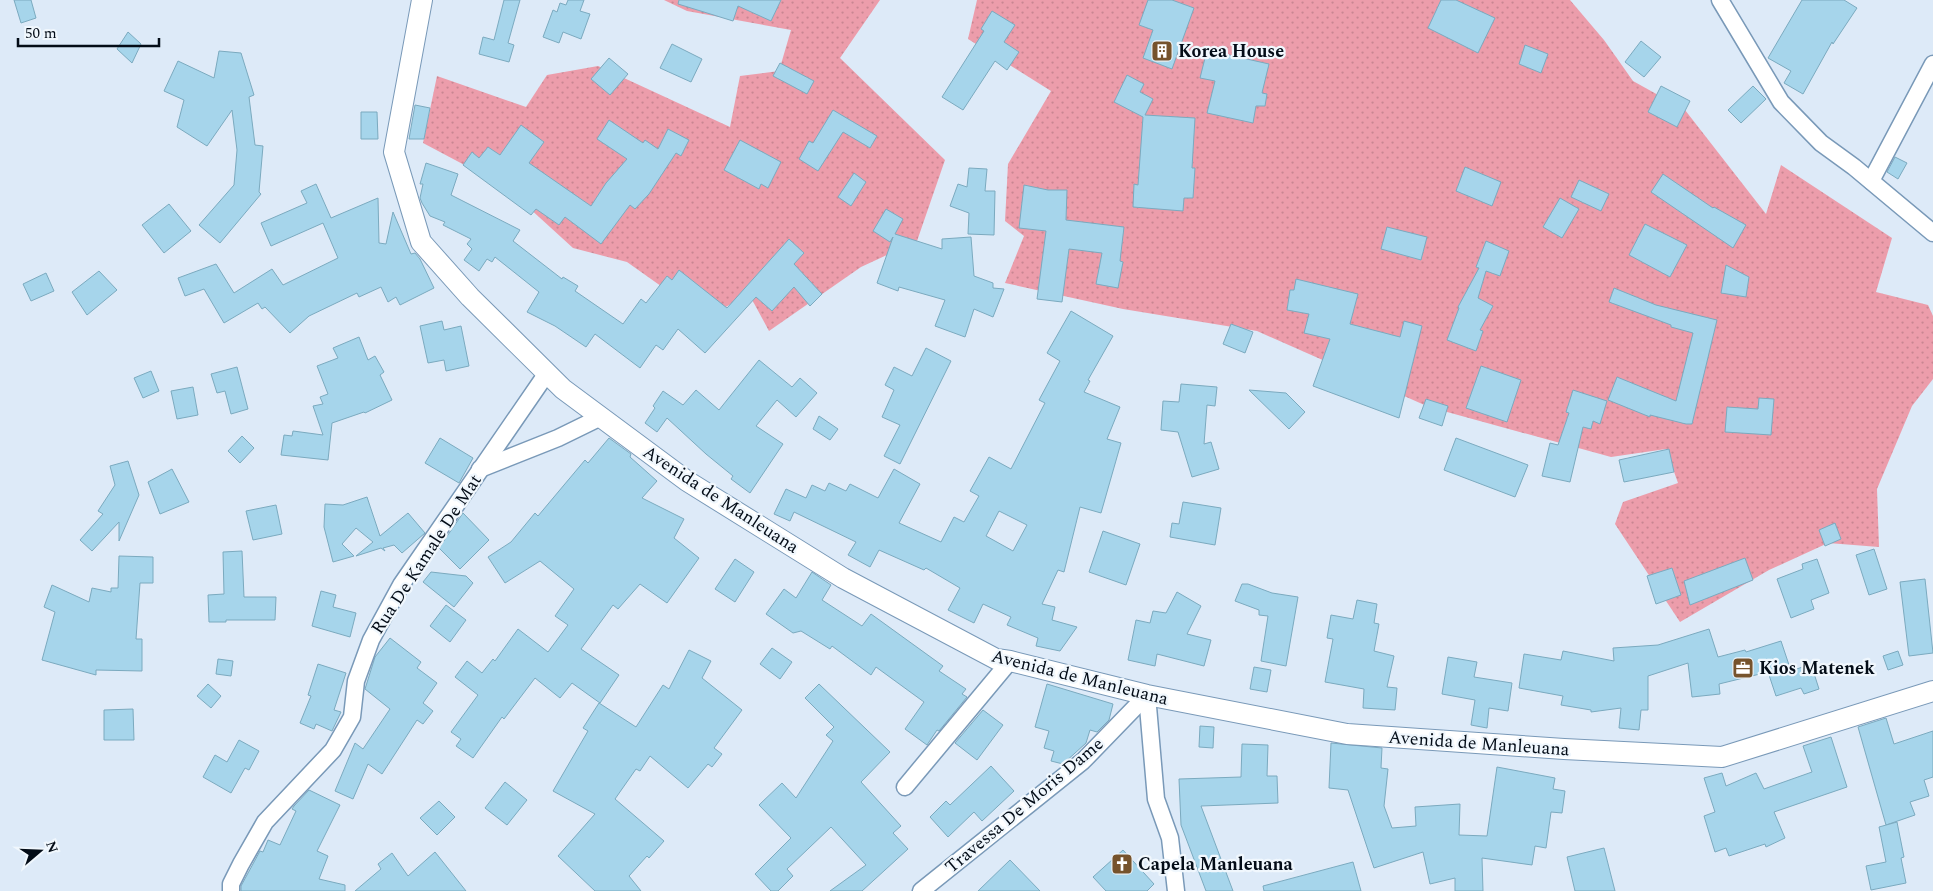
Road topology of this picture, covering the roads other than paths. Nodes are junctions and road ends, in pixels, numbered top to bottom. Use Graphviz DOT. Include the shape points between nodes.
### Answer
graph roads {
  1 [pos="422,0"];
  2 [pos="1720,0"];
  3 [pos="1933,64"];
  4 [pos="1871,181"];
  5 [pos="1933,233"];
  6 [pos="547,373"];
  7 [pos="601,418"];
  8 [pos="480,469"];
  9 [pos="1010,661"];
  10 [pos="1933,691"];
  11 [pos="1147,696"];
  12 [pos="905,787"];
  13 [pos="231,891"];
  14 [pos="921,891"];
  15 [pos="1176,891"];
  1 -- 6 [label="street, Avenida de Manleuana" via="394,152 421,242 470,298"];
  2 -- 4 [label="street" via="1781,102 1821,143"];
  3 -- 4 [label="street"];
  4 -- 5 [label="street"];
  6 -- 7 [label="street, Avenida de Manleuana"];
  6 -- 8 [label="street, Rua De Kamale De Mat"];
  7 -- 8 [label="street"];
  7 -- 9 [label="street, Avenida de Manleuana" via="687,481 844,578 996,659"];
  8 -- 13 [label="street, Rua De Kamale De Mat" via="401,586 370,640 356,681 352,717 333,750 265,822 231,884"];
  9 -- 11 [label="street, Avenida de Manleuana"];
  9 -- 12 [label="street"];
  10 -- 11 [label="street, Avenida de Manleuana" via="1722,757 1347,734"];
  11 -- 14 [label="street, Travessa De Moris Dame" via="1083,761"];
  11 -- 15 [label="street" via="1156,799 1170,838"];
}
